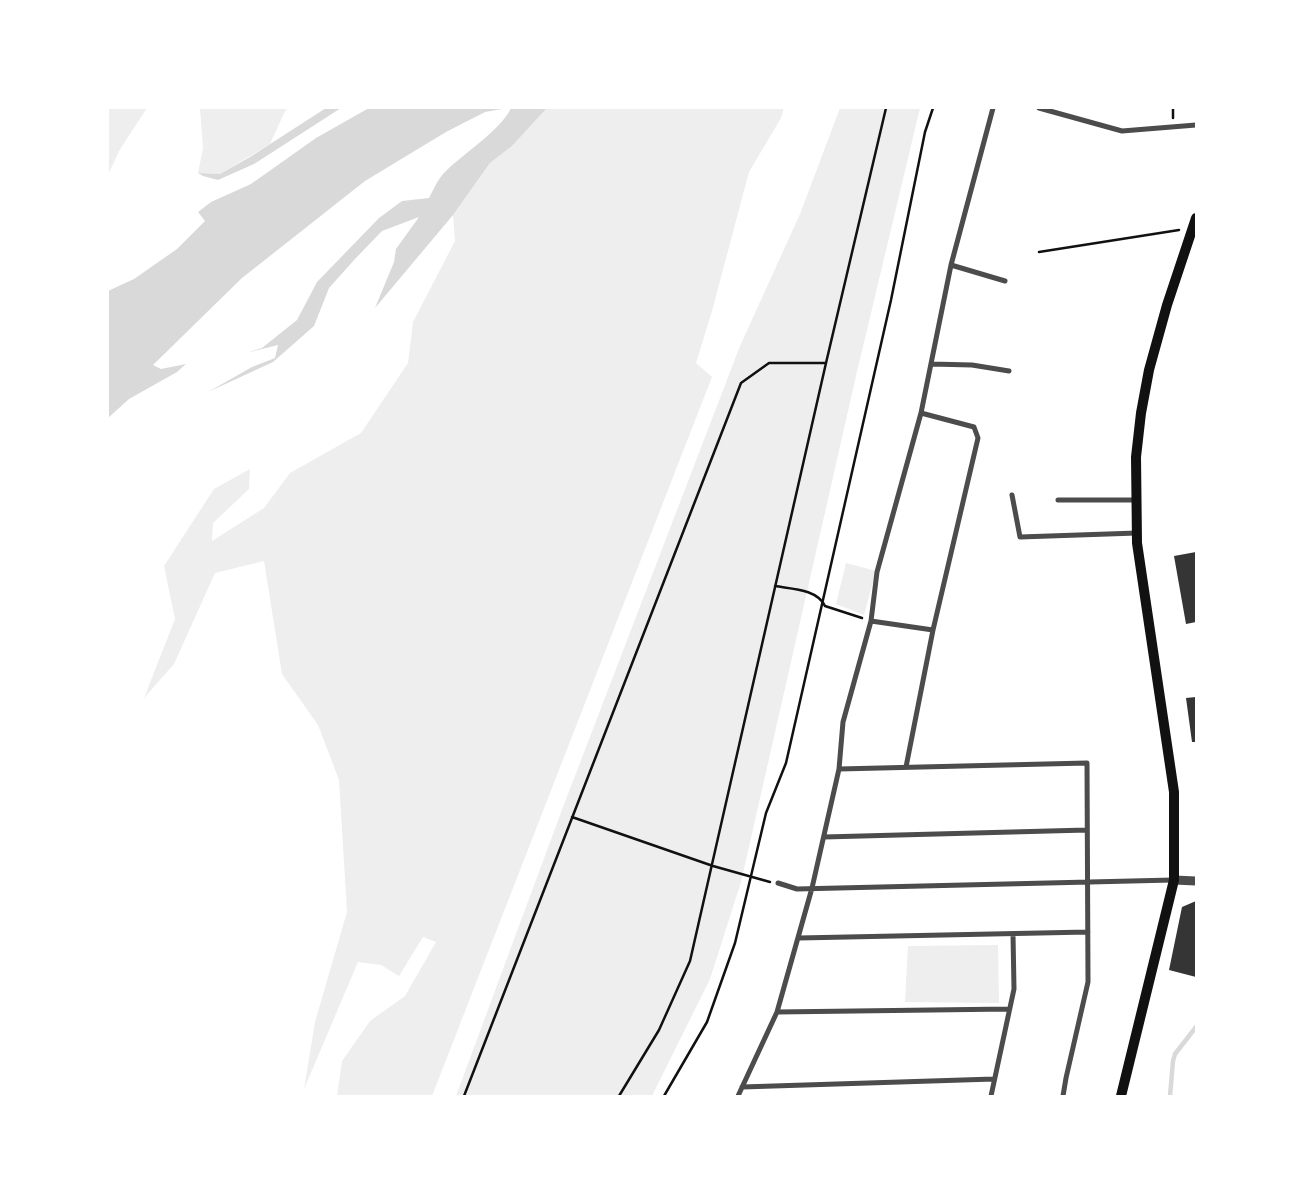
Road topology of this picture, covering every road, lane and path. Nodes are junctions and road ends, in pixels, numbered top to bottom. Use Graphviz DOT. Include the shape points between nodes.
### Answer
graph roads {
  1 [pos="886,108"];
  2 [pos="933,108"];
  3 [pos="993,108"];
  4 [pos="1038,108"];
  5 [pos="1196,125"];
  6 [pos="1196,218"];
  7 [pos="1183,230"];
  8 [pos="1039,252"];
  9 [pos="951,265"];
  10 [pos="1005,280"];
  11 [pos="826,363"];
  12 [pos="931,364"];
  13 [pos="1009,371"];
  14 [pos="922,413"];
  15 [pos="1012,495"];
  16 [pos="1058,500"];
  17 [pos="1137,500"];
  18 [pos="1137,533"];
  19 [pos="775,586"];
  20 [pos="822,599"];
  21 [pos="871,621"];
  22 [pos="933,630"];
  23 [pos="906,767"];
  24 [pos="839,769"];
  25 [pos="572,817"];
  26 [pos="1087,830"];
  27 [pos="824,837"];
  28 [pos="713,866"];
  29 [pos="751,878"];
  30 [pos="1174,880"];
  31 [pos="1196,881"];
  32 [pos="766,882"];
  33 [pos="1088,882"];
  34 [pos="778,884"];
  35 [pos="812,888"];
  36 [pos="1088,932"];
  37 [pos="1013,934"];
  38 [pos="798,938"];
  39 [pos="1009,1009"];
  40 [pos="777,1012"];
  41 [pos="994,1079"];
  42 [pos="742,1087"];
  43 [pos="464,1096"];
  44 [pos="619,1096"];
  45 [pos="664,1096"];
  46 [pos="738,1096"];
  47 [pos="991,1096"];
  48 [pos="1063,1096"];
  49 [pos="1121,1096"];
  1 -- 11 [label="path"];
  2 -- 20 [label="path" via="925,132"];
  3 -- 9 [label="street"];
  4 -- 5 [label="street" via="1122,131"];
  6 -- 17 [label="main road" via="1149,370 1136,457"];
  7 -- 8 [label="path"];
  9 -- 10 [label="street"];
  9 -- 12 [label="street"];
  11 -- 19 [label="path"];
  11 -- 25 [label="path" via="769,363 742,383"];
  12 -- 13 [label="street" via="972,365"];
  12 -- 14 [label="street"];
  14 -- 21 [label="street" via="877,572"];
  14 -- 22 [label="street" via="974,427 978,438"];
  15 -- 18 [label="street" via="1020,537"];
  16 -- 17 [label="street"];
  17 -- 18 [label="main road"];
  18 -- 30 [label="main road" via="1174,792"];
  19 -- 20 [label="path" via="811,593"];
  19 -- 28 [label="path"];
  20 -- 21 [label="path" via="825,606"];
  20 -- 29 [label="path" via="786,763 766,813"];
  21 -- 22 [label="street"];
  21 -- 24 [label="street" via="843,722"];
  22 -- 23 [label="street"];
  23 -- 24 [label="street"];
  23 -- 26 [label="street" via="1087,763"];
  24 -- 27 [label="street"];
  25 -- 28 [label="path"];
  25 -- 43 [label="path"];
  26 -- 27 [label="street"];
  26 -- 33 [label="street"];
  27 -- 35 [label="street"];
  28 -- 29 [label="path"];
  28 -- 44 [label="path" via="690,961 659,1030"];
  29 -- 32 [label="path"];
  29 -- 45 [label="path" via="735,943 707,1022"];
  30 -- 31 [label="street"];
  30 -- 33 [label="street"];
  30 -- 49 [label="main road"];
  33 -- 35 [label="street"];
  33 -- 36 [label="street"];
  34 -- 35 [label="street" via="797,889"];
  35 -- 38 [label="street"];
  36 -- 37 [label="street"];
  36 -- 48 [label="street" via="1088,982"];
  37 -- 38 [label="street"];
  37 -- 39 [label="street" via="1014,989"];
  38 -- 40 [label="street"];
  39 -- 40 [label="street"];
  39 -- 41 [label="street"];
  40 -- 42 [label="street"];
  41 -- 42 [label="street"];
  41 -- 47 [label="street"];
  42 -- 46 [label="street"];
}
